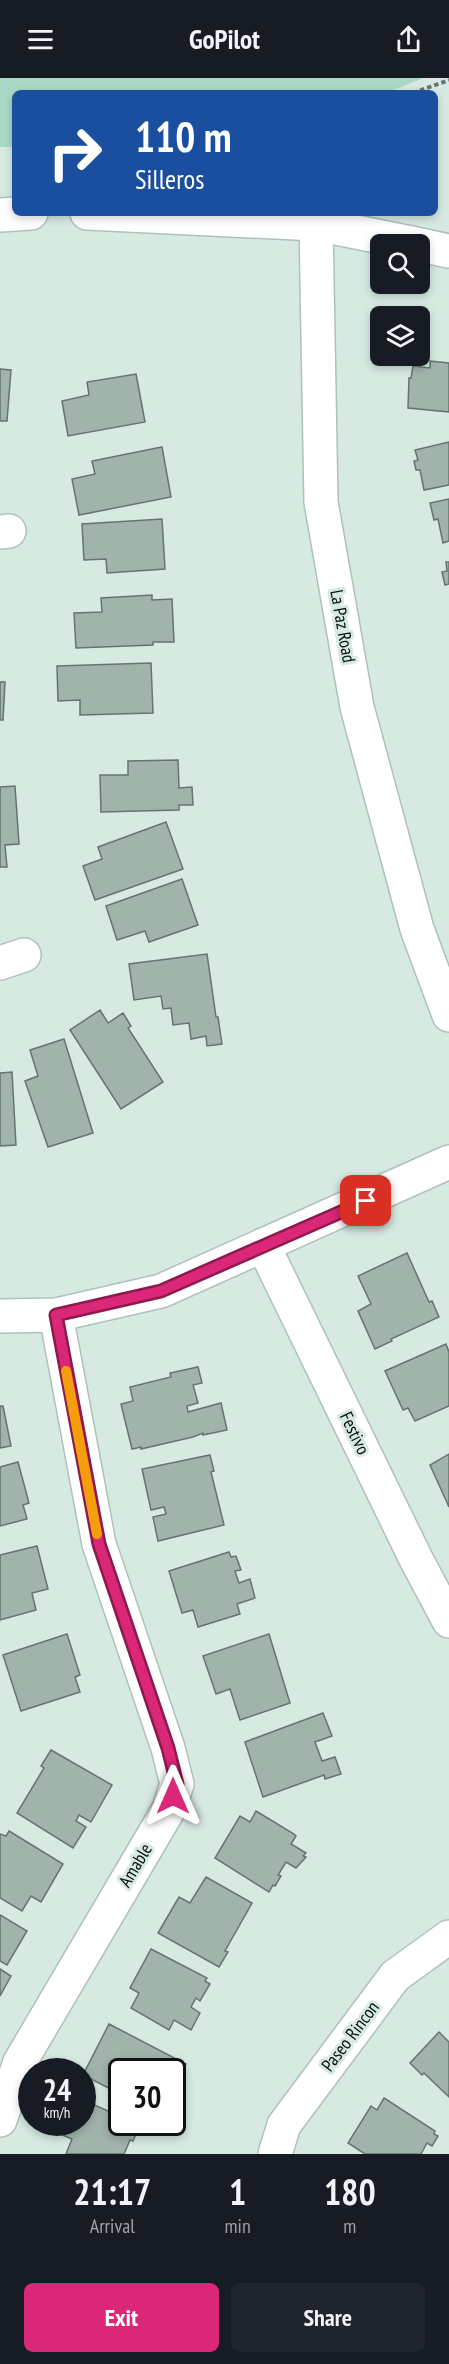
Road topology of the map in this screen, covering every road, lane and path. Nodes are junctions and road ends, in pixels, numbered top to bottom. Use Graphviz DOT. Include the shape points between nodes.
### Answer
graph roads {
  1 [pos="449,80"];
  2 [pos="421,90"];
  3 [pos="149,216"];
  4 [pos="316,224"];
  5 [pos="370,235"];
  6 [pos="430,247"];
  7 [pos="449,251"];
  8 [pos="449,1015"];
  9 [pos="449,1162"];
  10 [pos="263,1245"];
  11 [pos="56,1315"];
  12 [pos="0,1317"];
  13 [pos="449,1621"];
  14 [pos="449,1937"];
  15 [pos="0,2120"];
  16 [pos="275,2154"];
  1 -- 2 [label="path"];
  3 -- 4 [label="street"];
  4 -- 5 [label="street"];
  4 -- 8 [label="street, La Paz Road" via="321,502 357,707 417,929"];
  6 -- 7 [label="street"];
  9 -- 10 [label="street"];
  10 -- 11 [label="street" via="161,1291"];
  10 -- 13 [label="street, Festivo"];
  11 -- 12 [label="street"];
  11 -- 15 [label="street, Amable" via="99,1544 177,1784 169,1809 20,2062"];
  14 -- 16 [label="street, Paseo Rincon" via="395,1976 284,2125"];
}
